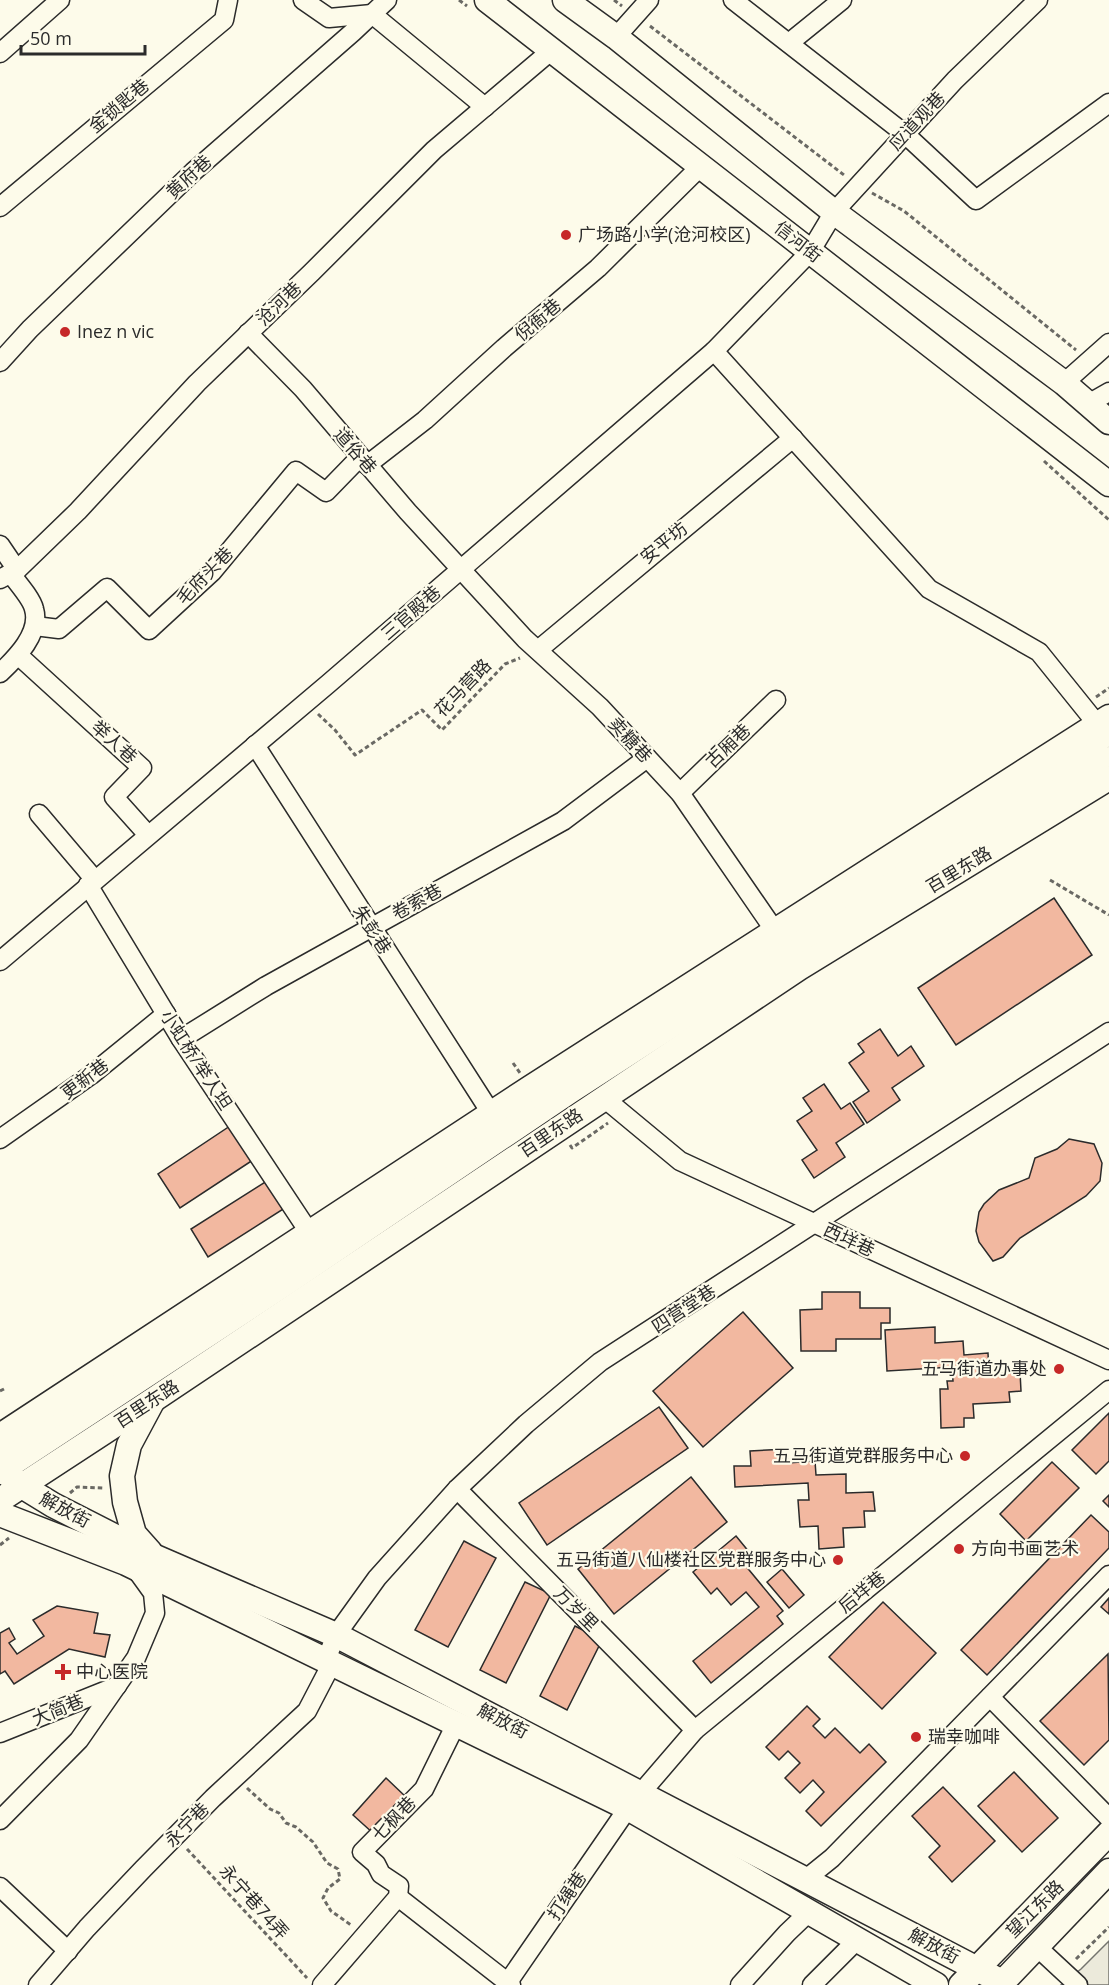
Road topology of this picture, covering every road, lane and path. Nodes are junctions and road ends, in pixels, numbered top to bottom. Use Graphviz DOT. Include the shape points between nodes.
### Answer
graph roads {
  1 [pos="60,0"];
  2 [pos="228,0"];
  3 [pos="303,0"];
  4 [pos="387,0"];
  5 [pos="487,0"];
  6 [pos="565,0"];
  7 [pos="649,0"];
  8 [pos="733,0"];
  9 [pos="842,0"];
  10 [pos="1038,0"];
  11 [pos="372,14"];
  12 [pos="616,37"];
  13 [pos="789,43"];
  14 [pos="552,50"];
  15 [pos="0,53"];
  16 [pos="1109,104"];
  17 [pos="485,107"];
  18 [pos="905,134"];
  19 [pos="701,166"];
  20 [pos="0,207"];
  21 [pos="834,212"];
  22 [pos="810,252"];
  23 [pos="248,333"];
  24 [pos="1109,343"];
  25 [pos="714,351"];
  26 [pos="0,362"];
  27 [pos="1064,383"];
  28 [pos="1109,392"];
  29 [pos="1088,404"];
  30 [pos="1109,422"];
  31 [pos="793,438"];
  32 [pos="364,461"];
  33 [pos="1109,484"];
  34 [pos="0,545"];
  35 [pos="461,569"];
  36 [pos="9,574"];
  37 [pos="34,626"];
  38 [pos="538,650"];
  39 [pos="18,655"];
  40 [pos="0,673"];
  41 [pos="776,700"];
  42 [pos="306,703"];
  43 [pos="1105,726"];
  44 [pos="255,745"];
  45 [pos="1109,756"];
  46 [pos="647,758"];
  47 [pos="1109,778"];
  48 [pos="680,793"];
  49 [pos="39,813"];
  50 [pos="148,835"];
  51 [pos="1050,880"];
  52 [pos="91,883"];
  53 [pos="1109,915"];
  54 [pos="371,928"];
  55 [pos="775,931"];
  56 [pos="0,961"];
  57 [pos="166,1014"];
  58 [pos="1109,1032"];
  59 [pos="181,1039"];
  60 [pos="604,1098"];
  61 [pos="491,1113"];
  62 [pos="0,1139"];
  63 [pos="814,1224"];
  64 [pos="309,1232"];
  65 [pos="1109,1360"];
  66 [pos="1109,1390"];
  67 [pos="153,1400"];
  68 [pos="0,1436"];
  69 [pos="5,1472"];
  70 [pos="457,1489"];
  71 [pos="0,1500"];
  72 [pos="0,1514"];
  73 [pos="144,1561"];
  74 [pos="1109,1575"];
  75 [pos="336,1635"];
  76 [pos="329,1662"];
  77 [pos="117,1686"];
  78 [pos="990,1697"];
  79 [pos="456,1724"];
  80 [pos="695,1730"];
  81 [pos="0,1733"];
  82 [pos="234,1780"];
  83 [pos="635,1800"];
  84 [pos="1109,1818"];
  85 [pos="0,1820"];
  86 [pos="1109,1833"];
  87 [pos="175,1836"];
  88 [pos="1109,1871"];
  89 [pos="806,1879"];
  90 [pos="0,1887"];
  91 [pos="398,1896"];
  92 [pos="809,1912"];
  93 [pos="1109,1927"];
  94 [pos="364,1935"];
  95 [pos="857,1940"];
  96 [pos="1037,1947"];
  97 [pos="68,1951"];
  98 [pos="1064,1972"];
  99 [pos="968,1977"];
  100 [pos="44,1983"];
  101 [pos="508,1984"];
  102 [pos="1001,1984"];
  103 [pos="314,1985"];
  104 [pos="322,1985"];
  105 [pos="740,1985"];
  106 [pos="812,1985"];
  107 [pos="936,1985"];
  108 [pos="1078,1985"];
  1 -- 15 [label="street"];
  2 -- 20 [label="street, 金锁匙巷" via="224,20"];
  3 -- 11 [label="street" via="329,18"];
  4 -- 11 [label="street, 黄府巷"];
  5 -- 14 [label="main road, 信河街"];
  6 -- 12 [label="main road"];
  7 -- 12 [label="street"];
  8 -- 13 [label="street"];
  9 -- 13 [label="street"];
  10 -- 18 [label="street, 应道观巷"];
  11 -- 17 [label="street"];
  11 -- 26 [label="street, 黄府巷" via="193,172"];
  12 -- 21 [label="main road"];
  13 -- 18 [label="street"];
  14 -- 17 [label="street, 沧河巷"];
  14 -- 19 [label="main road, 信河街"];
  16 -- 18 [label="street" via="976,200"];
  17 -- 23 [label="street, 沧河巷" via="434,150"];
  18 -- 21 [label="street, 应道观巷"];
  19 -- 22 [label="main road, 信河街"];
  19 -- 32 [label="street, 倪衙巷" via="598,268 425,420"];
  21 -- 22 [label="street, 应道观巷"];
  21 -- 27 [label="main road"];
  22 -- 25 [label="street, 三官殿巷"];
  22 -- 33 [label="main road, 信河街"];
  23 -- 32 [label="street, 道俗巷" via="303,389"];
  23 -- 36 [label="street, 沧河巷" via="78,511"];
  24 -- 27 [label="street"];
  25 -- 31 [label="street"];
  25 -- 35 [label="street, 三官殿巷"];
  27 -- 29 [label="main road"];
  28 -- 29 [label="street"];
  29 -- 30 [label="main road"];
  31 -- 38 [label="street, 安平坊"];
  31 -- 43 [label="street" via="928,589 1039,651"];
  32 -- 35 [label="street, 道俗巷"];
  32 -- 37 [label="street, 毛府头巷" via="326,492 296,471 212,572 149,630 108,588 59,629"];
  34 -- 36 [label="street"];
  35 -- 38 [label="street, 卖糖巷"];
  35 -- 42 [label="street, 三官殿巷"];
  36 -- 37 [label="street" via="34,608"];
  37 -- 39 [label="street"];
  38 -- 42 [label="path, 花马营路" via="505,664 442,730 422,710 356,755"];
  38 -- 46 [label="street, 卖糖巷" via="600,707"];
  39 -- 40 [label="street"];
  39 -- 50 [label="street, 举人巷" via="142,768 114,797"];
  41 -- 48 [label="street, 古厢巷"];
  42 -- 44 [label="street, 三官殿巷"];
  43 -- 55 [label="main road"];
  43 -- 69 [label="street" via="537,1099"];
  44 -- 50 [label="street, 三官殿巷"];
  44 -- 54 [label="street, 朱彭巷"];
  45 -- 69 [label="street" via="789,953 610,1069"];
  46 -- 48 [label="street, 卖糖巷"];
  46 -- 54 [label="street, 卷索巷" via="563,820"];
  47 -- 60 [label="main road, 百里东路" via="798,968"];
  48 -- 55 [label="street, 卖糖巷"];
  49 -- 52 [label="street, 小虹桥/举人坦"];
  50 -- 52 [label="street, 三官殿巷"];
  51 -- 53 [label="path"];
  52 -- 56 [label="street, 三官殿巷"];
  52 -- 57 [label="street, 小虹桥/举人坦"];
  54 -- 59 [label="street, 卷索巷"];
  54 -- 61 [label="street, 朱彭巷"];
  55 -- 61 [label="main road"];
  57 -- 59 [label="street, 小虹桥/举人坦"];
  57 -- 62 [label="street, 更新巷" via="92,1075"];
  58 -- 63 [label="street, 四营堂巷"];
  59 -- 64 [label="street, 小虹桥/举人坦"];
  60 -- 63 [label="street, 西垟巷" via="680,1161"];
  60 -- 67 [label="main road, 百里东路"];
  61 -- 64 [label="main road"];
  63 -- 65 [label="street, 西垟巷"];
  63 -- 70 [label="street, 四营堂巷" via="600,1362"];
  64 -- 68 [label="main road"];
  66 -- 80 [label="street, 后垟巷"];
  67 -- 69 [label="main road, 百里东路"];
  67 -- 73 [label="main road" via="129,1445 122,1476 125,1502"];
  69 -- 71 [label="main road, 百里东路"];
  69 -- 73 [label="main road, 解放街"];
  70 -- 75 [label="street, 四营堂巷" via="377,1578"];
  70 -- 80 [label="street, 万岁里"];
  72 -- 73 [label="main road, 解放街"];
  73 -- 75 [label="main road, 解放街"];
  73 -- 76 [label="main road, 解放街"];
  73 -- 77 [label="street" via="155,1613 136,1658"];
  74 -- 78 [label="street"];
  75 -- 76 [label="street, 四营堂巷"];
  75 -- 83 [label="main road, 解放街"];
  76 -- 79 [label="main road, 解放街"];
  76 -- 82 [label="street, 永宁巷" via="307,1711"];
  77 -- 81 [label="street, 大简巷"];
  77 -- 85 [label="street" via="79,1740"];
  78 -- 84 [label="street"];
  78 -- 89 [label="street" via="832,1858"];
  79 -- 83 [label="main road, 解放街"];
  79 -- 91 [label="street, 七枫巷" via="424,1789 362,1852 381,1874 399,1886"];
  80 -- 83 [label="street, 后垟巷"];
  82 -- 87 [label="street, 永宁巷"];
  82 -- 94 [label="path" via="296,1827 313,1842 327,1863 338,1869 340,1879 323,1898 332,1911"];
  83 -- 89 [label="main road, 解放街"];
  83 -- 92 [label="main road, 解放街"];
  83 -- 101 [label="street, 打绳巷"];
  86 -- 99 [label="main road, 望江东路"];
  87 -- 97 [label="street, 永宁巷"];
  87 -- 103 [label="path, 永宁巷74弄"];
  88 -- 96 [label="main road, 望江东路"];
  89 -- 99 [label="main road, 解放街"];
  90 -- 97 [label="street"];
  91 -- 94 [label="street"];
  91 -- 101 [label="street"];
  92 -- 95 [label="main road, 解放街"];
  92 -- 105 [label="street"];
  93 -- 98 [label="path"];
  94 -- 104 [label="street"];
  95 -- 106 [label="street"];
  95 -- 107 [label="main road, 解放街"];
  96 -- 98 [label="street"];
  96 -- 102 [label="main road, 望江东路"];
  97 -- 100 [label="street, 永宁巷"];
  98 -- 108 [label="street"];
  99 -- 102 [label="main road, 解放街"];
}
